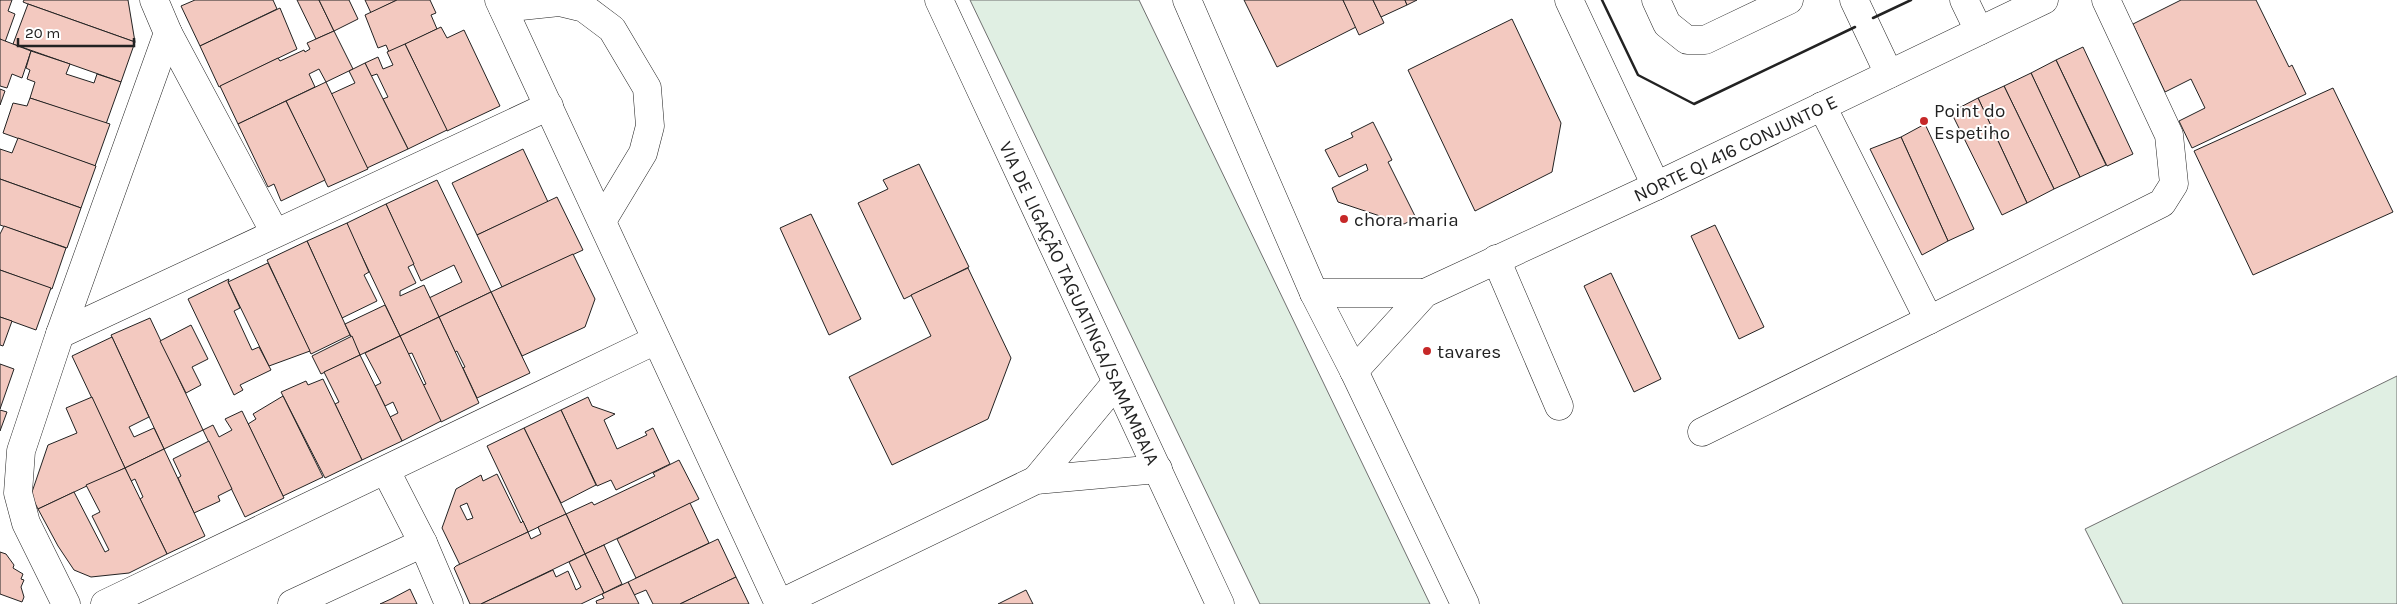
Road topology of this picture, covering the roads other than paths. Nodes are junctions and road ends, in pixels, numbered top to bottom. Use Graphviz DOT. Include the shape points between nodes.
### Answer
graph roads {
  1 [pos="154,0"];
  2 [pos="940,0"];
  3 [pos="1187,0"];
  4 [pos="1569,0"];
  5 [pos="1656,0"];
  6 [pos="1789,0"];
  7 [pos="1854,0"];
  8 [pos="1964,0"];
  9 [pos="2044,0"];
  10 [pos="2106,0"];
  11 [pos="501,4"];
  12 [pos="1979,31"];
  13 [pos="168,33"];
  14 [pos="1889,74"];
  15 [pos="549,106"];
  16 [pos="1822,106"];
  17 [pos="1656,186"];
  18 [pos="602,221"];
  19 [pos="274,233"];
  20 [pos="1496,259"];
  21 [pos="1314,293"];
  22 [pos="1425,293"];
  23 [pos="1929,320"];
  24 [pos="60,334"];
  25 [pos="656,340"];
  26 [pos="1354,371"];
  27 [pos="1116,383"];
  28 [pos="1559,406"];
  29 [pos="1702,432"];
  30 [pos="1158,469"];
  31 [pos="386,471"];
  32 [pos="1036,480"];
  33 [pos="422,543"];
  34 [pos="118,602"];
  35 [pos="66,604"];
  36 [pos="292,604"];
  37 [pos="449,604"];
  38 [pos="779,604"];
  39 [pos="1220,604"];
  40 [pos="1465,604"];
  1 -- 13 [label="street"];
  2 -- 27 [label="street, VIA DE LIGAÇÃO TAGUATINGA/SAMAMBAIA"];
  3 -- 21 [label="street"];
  4 -- 17 [label="street"];
  5 -- 6 [label="street" via="1667,24 1687,40 1705,40"];
  7 -- 14 [label="street"];
  8 -- 12 [label="street"];
  9 -- 12 [label="street, NORTE QI 416 CONJUNTO E"];
  10 -- 23 [label="street" via="2169,135 2174,184 2162,203"];
  11 -- 15 [label="street"];
  11 -- 18 [label="street" via="559,2 584,8 612,29 647,88 650,126 643,153"];
  12 -- 14 [label="street, NORTE QI 416 CONJUNTO E"];
  13 -- 19 [label="street"];
  13 -- 24 [label="street"];
  14 -- 16 [label="street, NORTE QI 416 CONJUNTO E"];
  15 -- 18 [label="street"];
  15 -- 19 [label="street"];
  16 -- 17 [label="street, NORTE QI 416 CONJUNTO E"];
  16 -- 23 [label="street"];
  17 -- 20 [label="street, NORTE QI 416 CONJUNTO E"];
  18 -- 25 [label="street"];
  19 -- 24 [label="street"];
  20 -- 22 [label="street, NORTE QI 416 CONJUNTO E"];
  20 -- 28 [label="street"];
  21 -- 22 [label="street, NORTE QI 416 CONJUNTO E"];
  21 -- 26 [label="street"];
  22 -- 26 [label="street, NORTE QI 416 CONJUNTO E"];
  23 -- 29 [label="street"];
  24 -- 35 [label="street" via="22,452 18,492 26,523"];
  25 -- 31 [label="street"];
  25 -- 38 [label="street"];
  26 -- 40 [label="street"];
  27 -- 30 [label="street, VIA DE LIGAÇÃO TAGUATINGA/SAMAMBAIA"];
  27 -- 32 [label="street"];
  30 -- 32 [label="street"];
  30 -- 39 [label="street, VIA DE LIGAÇÃO TAGUATINGA/SAMAMBAIA"];
  31 -- 33 [label="street"];
  31 -- 34 [label="street"];
  32 -- 38 [label="street"];
  33 -- 36 [label="street"];
  33 -- 37 [label="street"];
}
